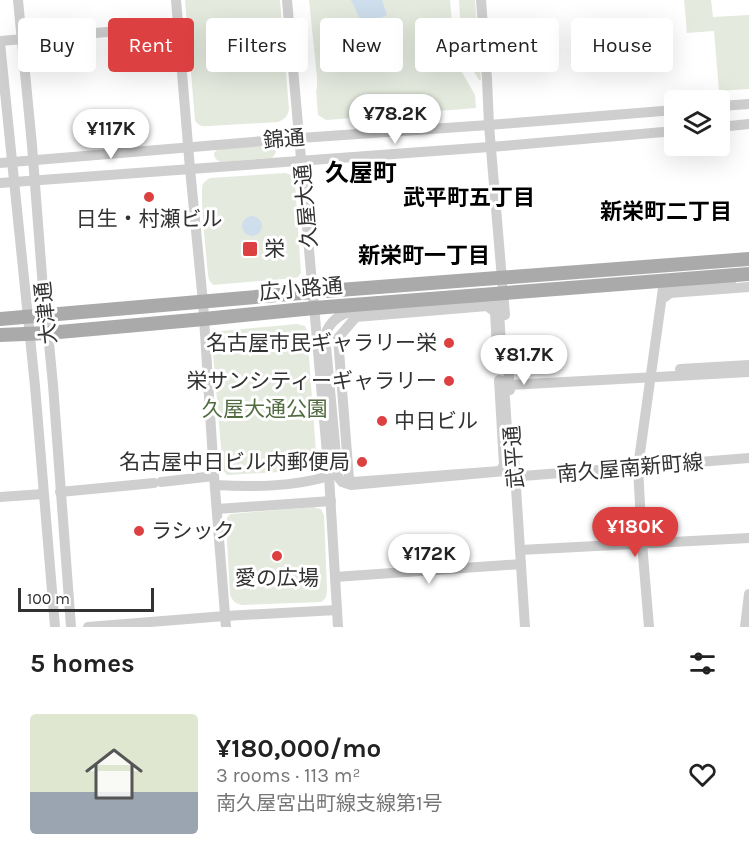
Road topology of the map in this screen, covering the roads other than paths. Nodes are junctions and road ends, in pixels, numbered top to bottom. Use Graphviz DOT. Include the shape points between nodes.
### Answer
graph roads {
  1 [pos="18,0"];
  2 [pos="176,0"];
  3 [pos="287,0"];
  4 [pos="481,0"];
  5 [pos="20,18"];
  6 [pos="177,18"];
  7 [pos="18,40"];
  8 [pos="0,42"];
  9 [pos="25,72"];
  10 [pos="182,72"];
  11 [pos="749,104"];
  12 [pos="730,105"];
  13 [pos="664,111"];
  14 [pos="749,124"];
  15 [pos="489,125"];
  16 [pos="730,126"];
  17 [pos="664,131"];
  18 [pos="300,138"];
  19 [pos="491,146"];
  20 [pos="189,147"];
  21 [pos="302,160"];
  22 [pos="33,161"];
  23 [pos="6,162"];
  24 [pos="190,169"];
  25 [pos="34,180"];
  26 [pos="14,182"];
  27 [pos="0,183"];
  28 [pos="749,259"];
  29 [pos="749,274"];
  30 [pos="749,280"];
  31 [pos="664,281"];
  32 [pos="502,285"];
  33 [pos="749,286"];
  34 [pos="313,292"];
  35 [pos="203,302"];
  36 [pos="314,308"];
  37 [pos="45,315"];
  38 [pos="27,316"];
  39 [pos="0,319"];
  40 [pos="204,319"];
  41 [pos="29,333"];
  42 [pos="48,333"];
  43 [pos="0,335"];
  44 [pos="498,366"];
  45 [pos="749,368"];
  46 [pos="651,378"];
  47 [pos="509,385"];
  48 [pos="749,458"];
  49 [pos="638,468"];
  50 [pos="329,476"];
  51 [pos="515,477"];
  52 [pos="214,481"];
  53 [pos="60,492"];
  54 [pos="43,494"];
  55 [pos="331,496"];
  56 [pos="0,497"];
  57 [pos="217,509"];
  58 [pos="749,538"];
  59 [pos="642,543"];
  60 [pos="520,550"];
  61 [pos="521,564"];
  62 [pos="334,577"];
  63 [pos="749,594"];
  64 [pos="337,610"];
  65 [pos="226,621"];
  66 [pos="55,627"];
  67 [pos="71,627"];
  68 [pos="88,627"];
  69 [pos="338,627"];
  70 [pos="525,627"];
  71 [pos="649,627"];
  72 [pos="745,627"];
  1 -- 5 [label="street, 大津通"];
  2 -- 6 [label="street"];
  3 -- 18 [label="street, 久屋大通"];
  4 -- 15 [label="street, 武平通"];
  7 -- 8 [label="street"];
  8 -- 23 [label="street, 大津通"];
  9 -- 22 [label="street, 大津通"];
  10 -- 20 [label="street"];
  11 -- 12 [label="street"];
  13 -- 15 [label="street, 錦通"];
  14 -- 16 [label="street"];
  15 -- 18 [label="street, 錦通"];
  15 -- 19 [label="street, 武平通"];
  17 -- 19 [label="street, 錦通"];
  18 -- 20 [label="street, 錦通"];
  18 -- 21 [label="street, 久屋大通"];
  19 -- 21 [label="street, 錦通"];
  19 -- 32 [label="street, 武平通"];
  20 -- 22 [label="street, 錦通"];
  20 -- 24 [label="street"];
  21 -- 24 [label="street, 錦通"];
  21 -- 34 [label="street, 久屋大通"];
  22 -- 23 [label="street, 錦通"];
  22 -- 25 [label="street, 大津通"];
  23 -- 26 [label="street, 大津通"];
  24 -- 25 [label="street, 錦通"];
  24 -- 35 [label="street"];
  25 -- 26 [label="street, 錦通"];
  25 -- 37 [label="street, 大津通"];
  26 -- 27 [label="street, 錦通"];
  26 -- 38 [label="street, 大津通"];
  28 -- 32 [label="main road, 広小路通"];
  29 -- 31 [label="main road, 広小路通"];
  30 -- 33 [label="street" via="673,287 665,297 670,293"];
  31 -- 32 [label="main road, 広小路通"];
  31 -- 46 [label="street"];
  32 -- 34 [label="main road, 広小路通"];
  32 -- 36 [label="main road, 広小路通"];
  32 -- 47 [label="street, 武平通"];
  34 -- 35 [label="main road, 広小路通"];
  34 -- 36 [label="street, 久屋大通"];
  35 -- 37 [label="main road, 広小路通"];
  35 -- 40 [label="street"];
  36 -- 40 [label="main road, 広小路通"];
  36 -- 50 [label="street, 久屋大通"];
  37 -- 38 [label="main road, 広小路通"];
  37 -- 42 [label="street, 大津通"];
  38 -- 39 [label="main road, 広小路通"];
  38 -- 41 [label="street, 大津通"];
  40 -- 42 [label="main road, 広小路通"];
  40 -- 52 [label="street"];
  41 -- 42 [label="main road, 広小路通"];
  41 -- 43 [label="main road, 広小路通"];
  41 -- 54 [label="street, 大津通"];
  42 -- 53 [label="street, 大津通"];
  44 -- 44 [label="street" via="502,363 499,310 490,300 353,311 338,316 326,335 340,481 351,484 503,472 508,467 504,382 499,380 504,465 501,471 352,482 338,338 356,317 488,306 495,312"];
  45 -- 45 [label="street" via="658,374 656,372 656,368"];
  45 -- 46 [label="street"];
  46 -- 47 [label="street"];
  46 -- 49 [label="street"];
  47 -- 51 [label="street, 武平通"];
  48 -- 49 [label="street, 南久屋南新町線"];
  49 -- 51 [label="street, 南久屋南新町線"];
  49 -- 59 [label="street"];
  50 -- 52 [label="street" via="309,482 247,486"];
  50 -- 55 [label="street, 久屋大通"];
  51 -- 55 [label="street, 南久屋南新町線"];
  51 -- 60 [label="street, 武平通"];
  52 -- 53 [label="street" via="157,482"];
  52 -- 57 [label="street"];
  53 -- 67 [label="street, 大津通"];
  54 -- 56 [label="street"];
  54 -- 66 [label="street, 大津通"];
  55 -- 57 [label="street, 南久屋南新町線"];
  55 -- 62 [label="street, 久屋大通"];
  57 -- 65 [label="street"];
  58 -- 59 [label="street"];
  59 -- 60 [label="street"];
  59 -- 71 [label="street"];
  60 -- 61 [label="street, 武平通"];
  61 -- 62 [label="street"];
  61 -- 70 [label="street, 武平通"];
  62 -- 64 [label="street, 久屋大通"];
  63 -- 72 [label="street"];
  64 -- 65 [label="street"];
  64 -- 69 [label="street, 久屋大通"];
  65 -- 68 [label="street"];
}
